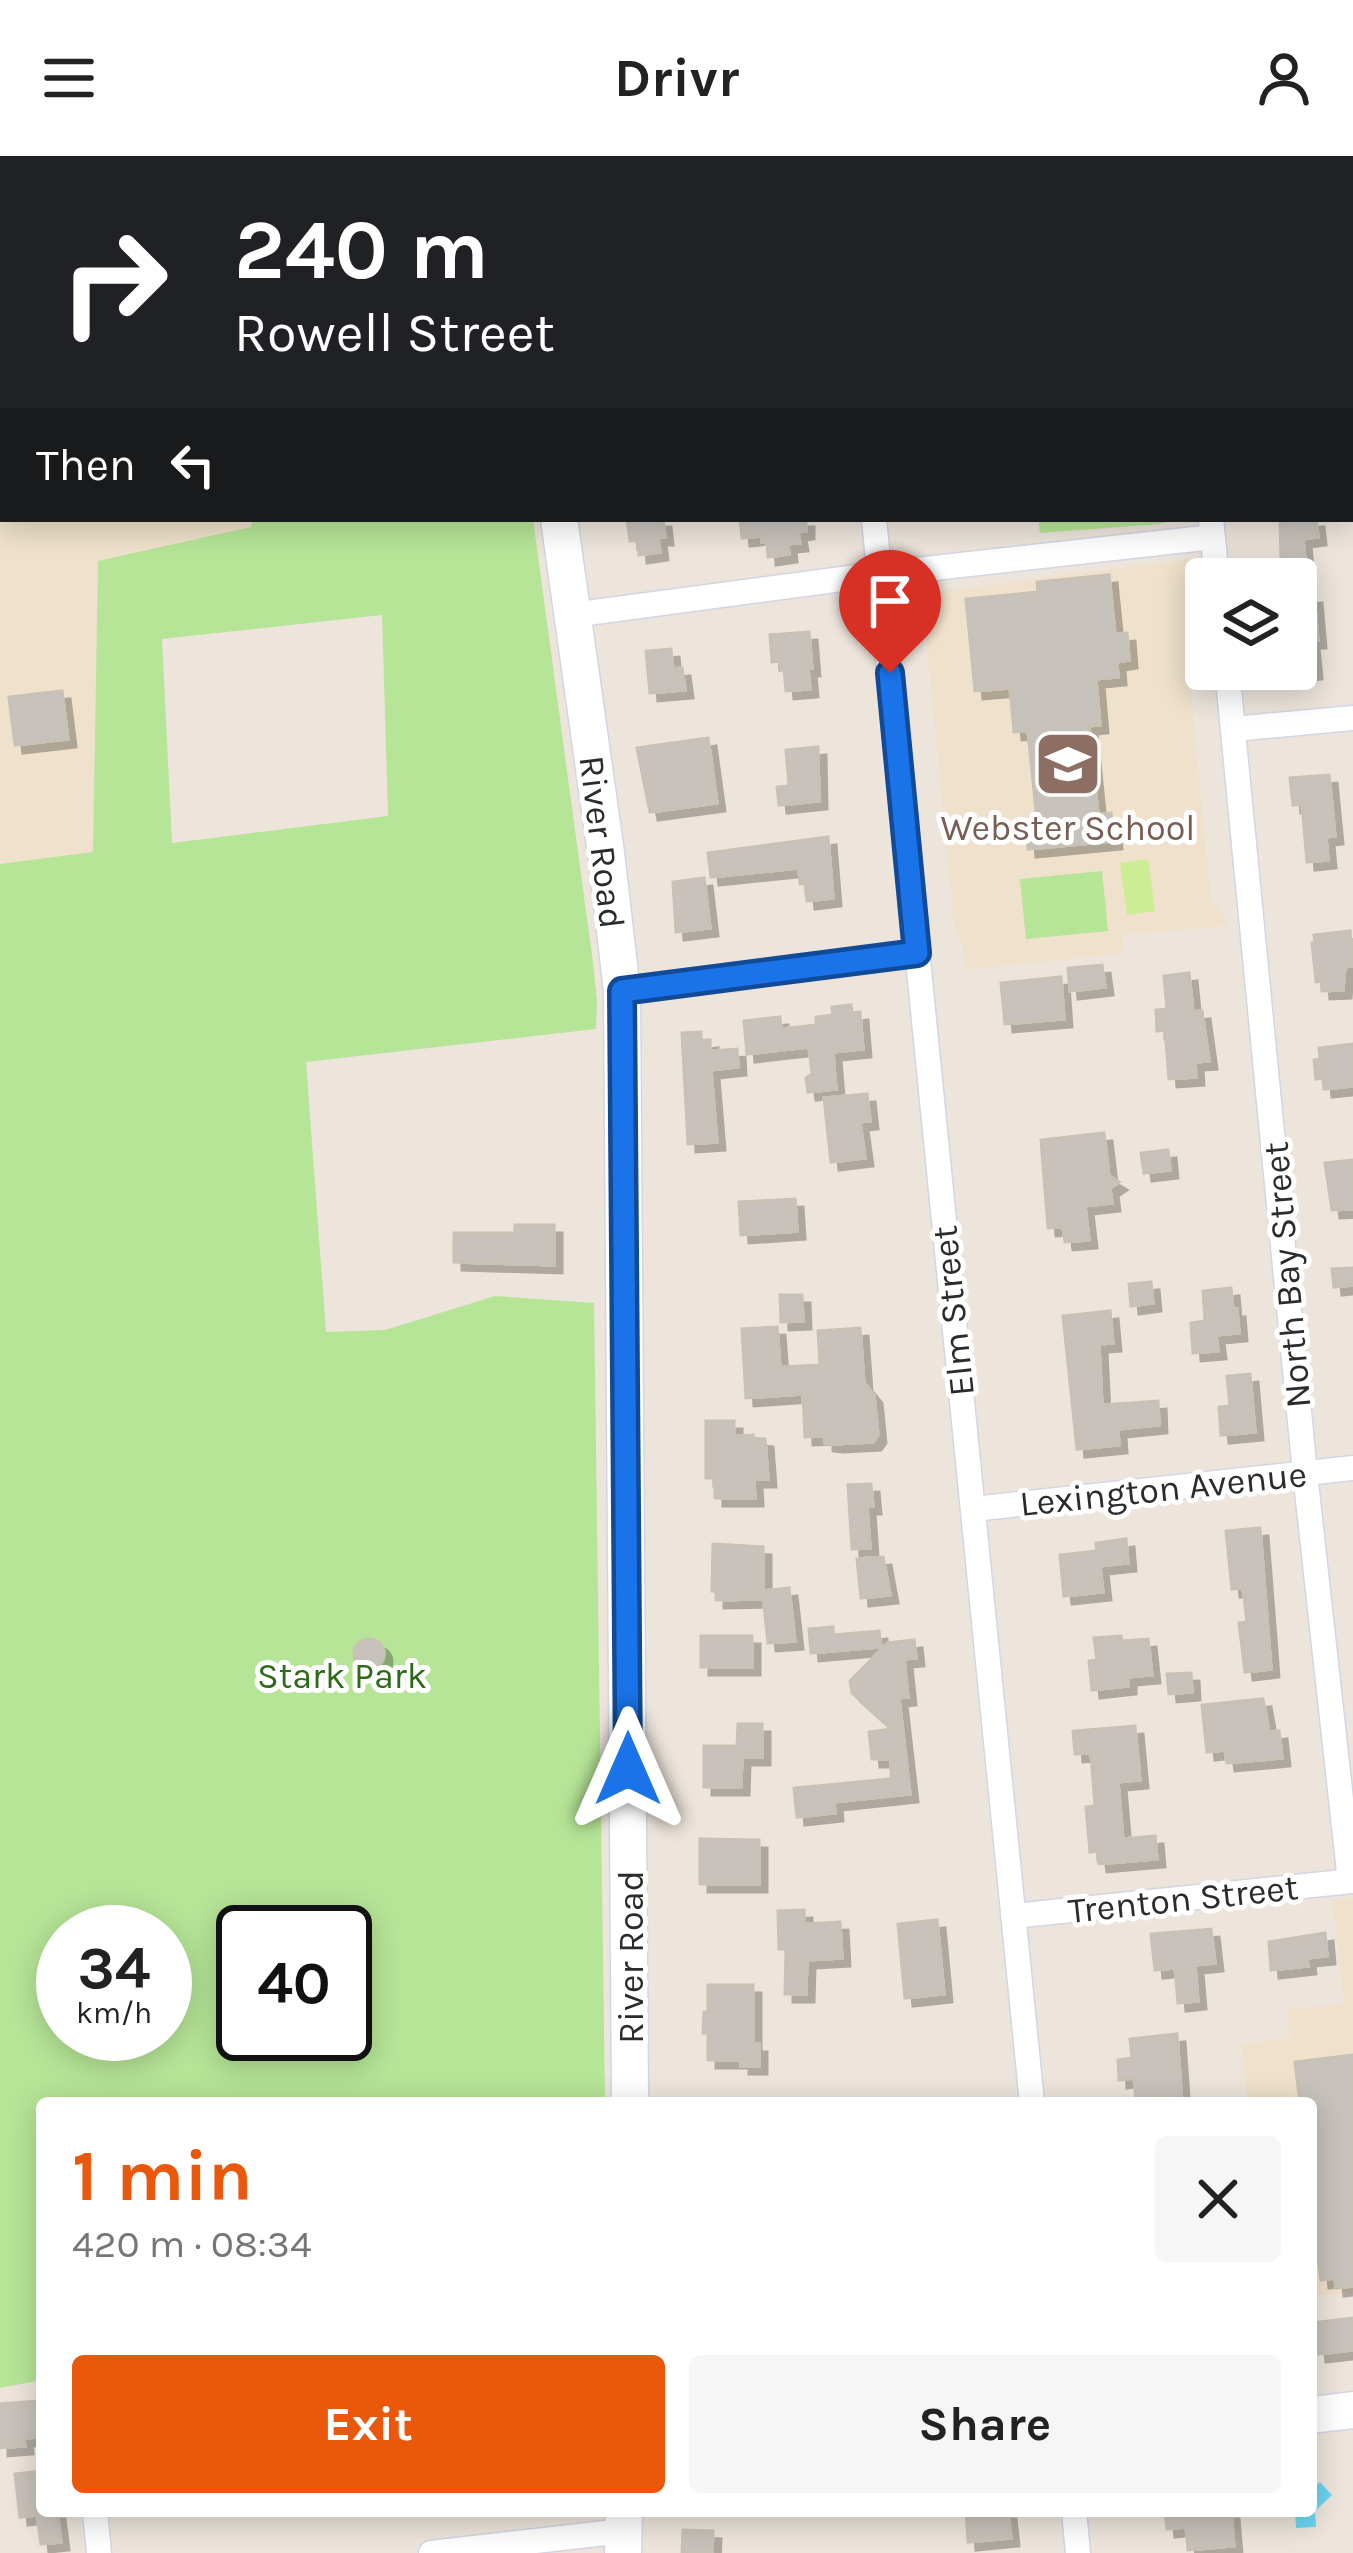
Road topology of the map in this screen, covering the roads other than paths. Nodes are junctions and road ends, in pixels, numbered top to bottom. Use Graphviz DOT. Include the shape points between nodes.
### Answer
graph roads {
  1 [pos="560,522"];
  2 [pos="874,522"];
  3 [pos="1212,528"];
  4 [pos="1215,558"];
  5 [pos="880,574"];
  6 [pos="572,615"];
  7 [pos="1229,690"];
  8 [pos="1353,718"];
  9 [pos="1233,730"];
  10 [pos="917,953"];
  11 [pos="622,991"];
  12 [pos="1353,1468"];
  13 [pos="1304,1473"];
  14 [pos="973,1508"];
  15 [pos="1352,1881"];
  16 [pos="1013,1916"];
  17 [pos="630,2097"];
  18 [pos="1031,2097"];
  19 [pos="1353,2410"];
  20 [pos="1317,2414"];
  21 [pos="95,2517"];
  22 [pos="1075,2517"];
  23 [pos="623,2532"];
  24 [pos="99,2553"];
  25 [pos="431,2553"];
  26 [pos="1078,2553"];
  1 -- 6 [label="street, River Road"];
  2 -- 5 [label="street, Elm Street"];
  3 -- 4 [label="street"];
  3 -- 5 [label="street"];
  5 -- 6 [label="street"];
  5 -- 10 [label="street, Elm Street"];
  6 -- 11 [label="street, River Road"];
  7 -- 9 [label="street, North Bay Street"];
  8 -- 9 [label="street"];
  9 -- 13 [label="street, North Bay Street"];
  10 -- 11 [label="street"];
  10 -- 14 [label="street, Elm Street"];
  11 -- 17 [label="street, River Road"];
  12 -- 13 [label="street, Lexington Avenue"];
  13 -- 14 [label="street, Lexington Avenue"];
  13 -- 15 [label="street, North Bay Street"];
  14 -- 16 [label="street, Elm Street"];
  15 -- 16 [label="street, Trenton Street"];
  16 -- 18 [label="street, Elm Street"];
  19 -- 20 [label="street"];
  21 -- 24 [label="street"];
  22 -- 26 [label="street"];
  23 -- 25 [label="street"];
}
